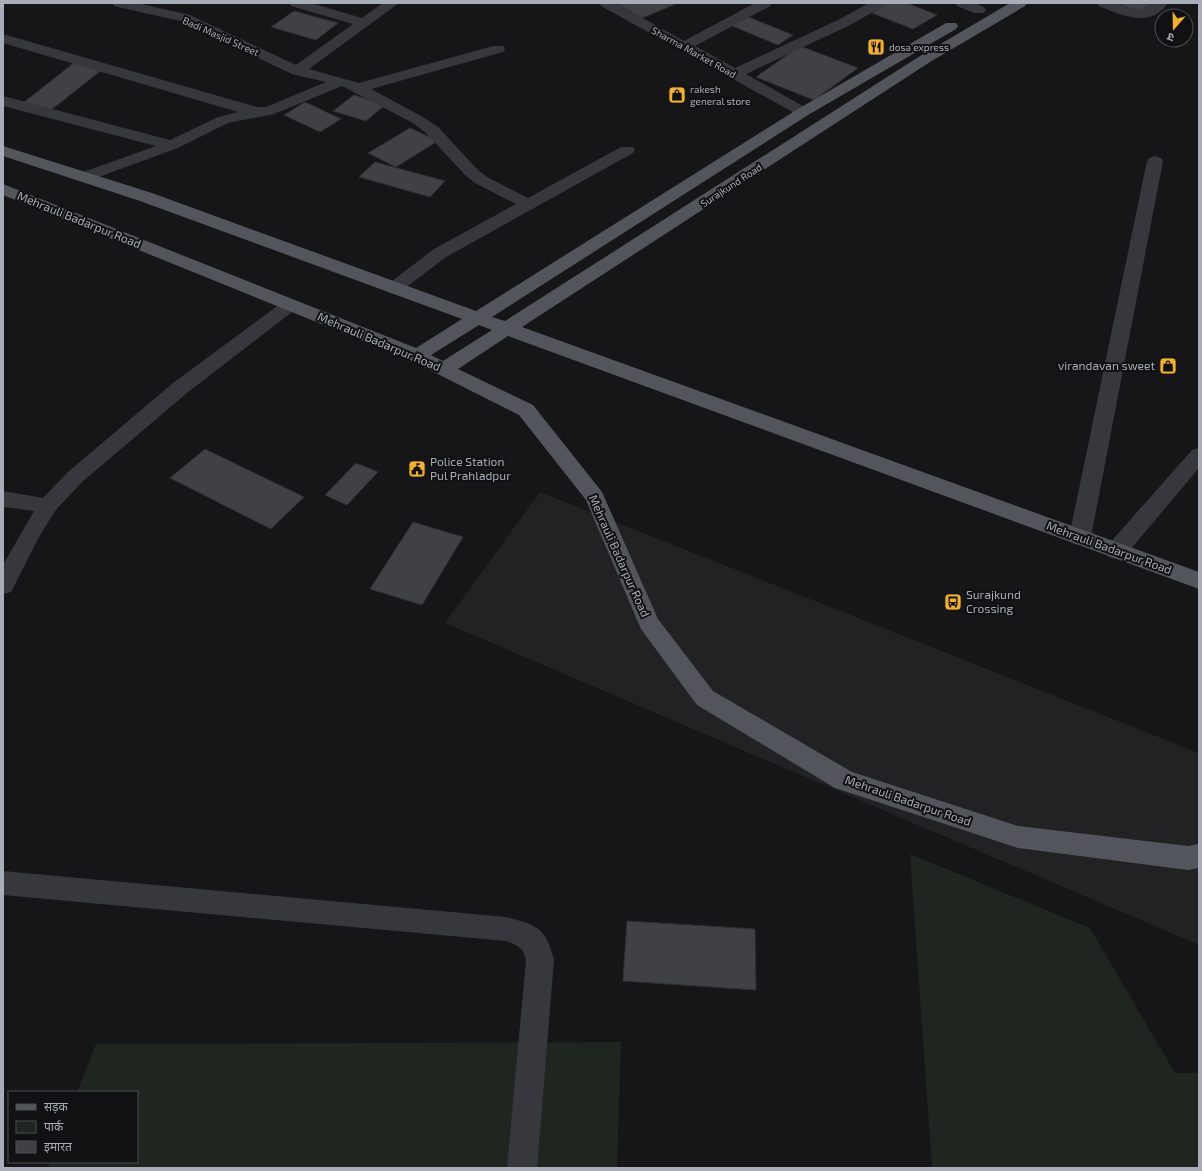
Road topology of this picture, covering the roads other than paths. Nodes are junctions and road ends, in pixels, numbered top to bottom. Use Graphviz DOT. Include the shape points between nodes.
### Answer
graph roads {
  1 [pos="119,3"];
  2 [pos="296,3"];
  3 [pos="392,3"];
  4 [pos="606,3"];
  5 [pos="765,3"];
  6 [pos="879,3"];
  7 [pos="962,3"];
  8 [pos="1020,3"];
  9 [pos="1104,3"];
  10 [pos="1161,3"];
  11 [pos="985,6"];
  12 [pos="365,23"];
  13 [pos="3,38"];
  14 [pos="685,46"];
  15 [pos="498,49"];
  16 [pos="296,70"];
  17 [pos="734,74"];
  18 [pos="340,82"];
  19 [pos="358,88"];
  20 [pos="3,101"];
  21 [pos="257,112"];
  22 [pos="803,112"];
  23 [pos="172,145"];
  24 [pos="627,150"];
  25 [pos="3,151"];
  26 [pos="1155,161"];
  27 [pos="84,177"];
  28 [pos="3,189"];
  29 [pos="528,204"];
  30 [pos="394,288"];
  31 [pos="290,305"];
  32 [pos="476,318"];
  33 [pos="505,329"];
  34 [pos="418,356"];
  35 [pos="444,369"];
  36 [pos="1199,454"];
  37 [pos="3,492"];
  38 [pos="3,498"];
  39 [pos="24,501"];
  40 [pos="48,506"];
  41 [pos="1080,538"];
  42 [pos="1116,551"];
  43 [pos="1199,581"];
  44 [pos="3,586"];
  45 [pos="1199,856"];
  46 [pos="3,883"];
  47 [pos="522,1168"];
  1 -- 16 [label="street, Badi Masjid Street" via="185,18"];
  2 -- 12 [label="street"];
  3 -- 12 [label="street"];
  4 -- 14 [label="street, Sharma Market Road"];
  5 -- 14 [label="street"];
  6 -- 17 [label="street" via="845,22"];
  7 -- 11 [label="street"];
  8 -- 33 [label="main road, Surajkund Road" via="919,63"];
  9 -- 10 [label="street" via="1140,14"];
  11 -- 22 [label="main road, Surajkund Road"];
  12 -- 16 [label="street"];
  13 -- 21 [label="street"];
  14 -- 17 [label="street, Sharma Market Road"];
  15 -- 19 [label="street"];
  16 -- 18 [label="street, Badi Masjid Street"];
  17 -- 22 [label="street, Sharma Market Road"];
  18 -- 19 [label="street, Badi Masjid Street"];
  18 -- 21 [label="street" via="269,112"];
  19 -- 29 [label="street, Badi Masjid Street" via="418,120 432,130 476,176"];
  20 -- 23 [label="street"];
  21 -- 23 [label="street" via="223,120"];
  22 -- 32 [label="main road, Surajkund Road"];
  23 -- 27 [label="street"];
  24 -- 29 [label="street"];
  25 -- 27 [label="main road, Mehrauli Badarpur Road"];
  26 -- 41 [label="street"];
  27 -- 30 [label="main road, Mehrauli Badarpur Road" via="146,197"];
  28 -- 31 [label="main road, Mehrauli Badarpur Road"];
  29 -- 30 [label="street" via="440,253"];
  30 -- 32 [label="main road, Mehrauli Badarpur Road"];
  31 -- 34 [label="main road, Mehrauli Badarpur Road"];
  31 -- 40 [label="street" via="180,388 74,477"];
  32 -- 33 [label="main road, Mehrauli Badarpur Road"];
  32 -- 34 [label="main road, Surajkund Road"];
  33 -- 35 [label="main road, Surajkund Road"];
  33 -- 41 [label="main road, Mehrauli Badarpur Road"];
  34 -- 35 [label="main road, Mehrauli Badarpur Road"];
  35 -- 45 [label="main road, Mehrauli Badarpur Road" via="526,410 594,497 649,623 705,698 844,780 1010,835 1188,858"];
  36 -- 42 [label="street"];
  37 -- 39 [label="street"];
  38 -- 39 [label="street"];
  39 -- 40 [label="street"];
  40 -- 44 [label="street"];
  41 -- 42 [label="main road, Mehrauli Badarpur Road"];
  42 -- 43 [label="main road, Mehrauli Badarpur Road"];
  46 -- 47 [label="street" via="506,929 525,934 536,944 540,960"];
}
